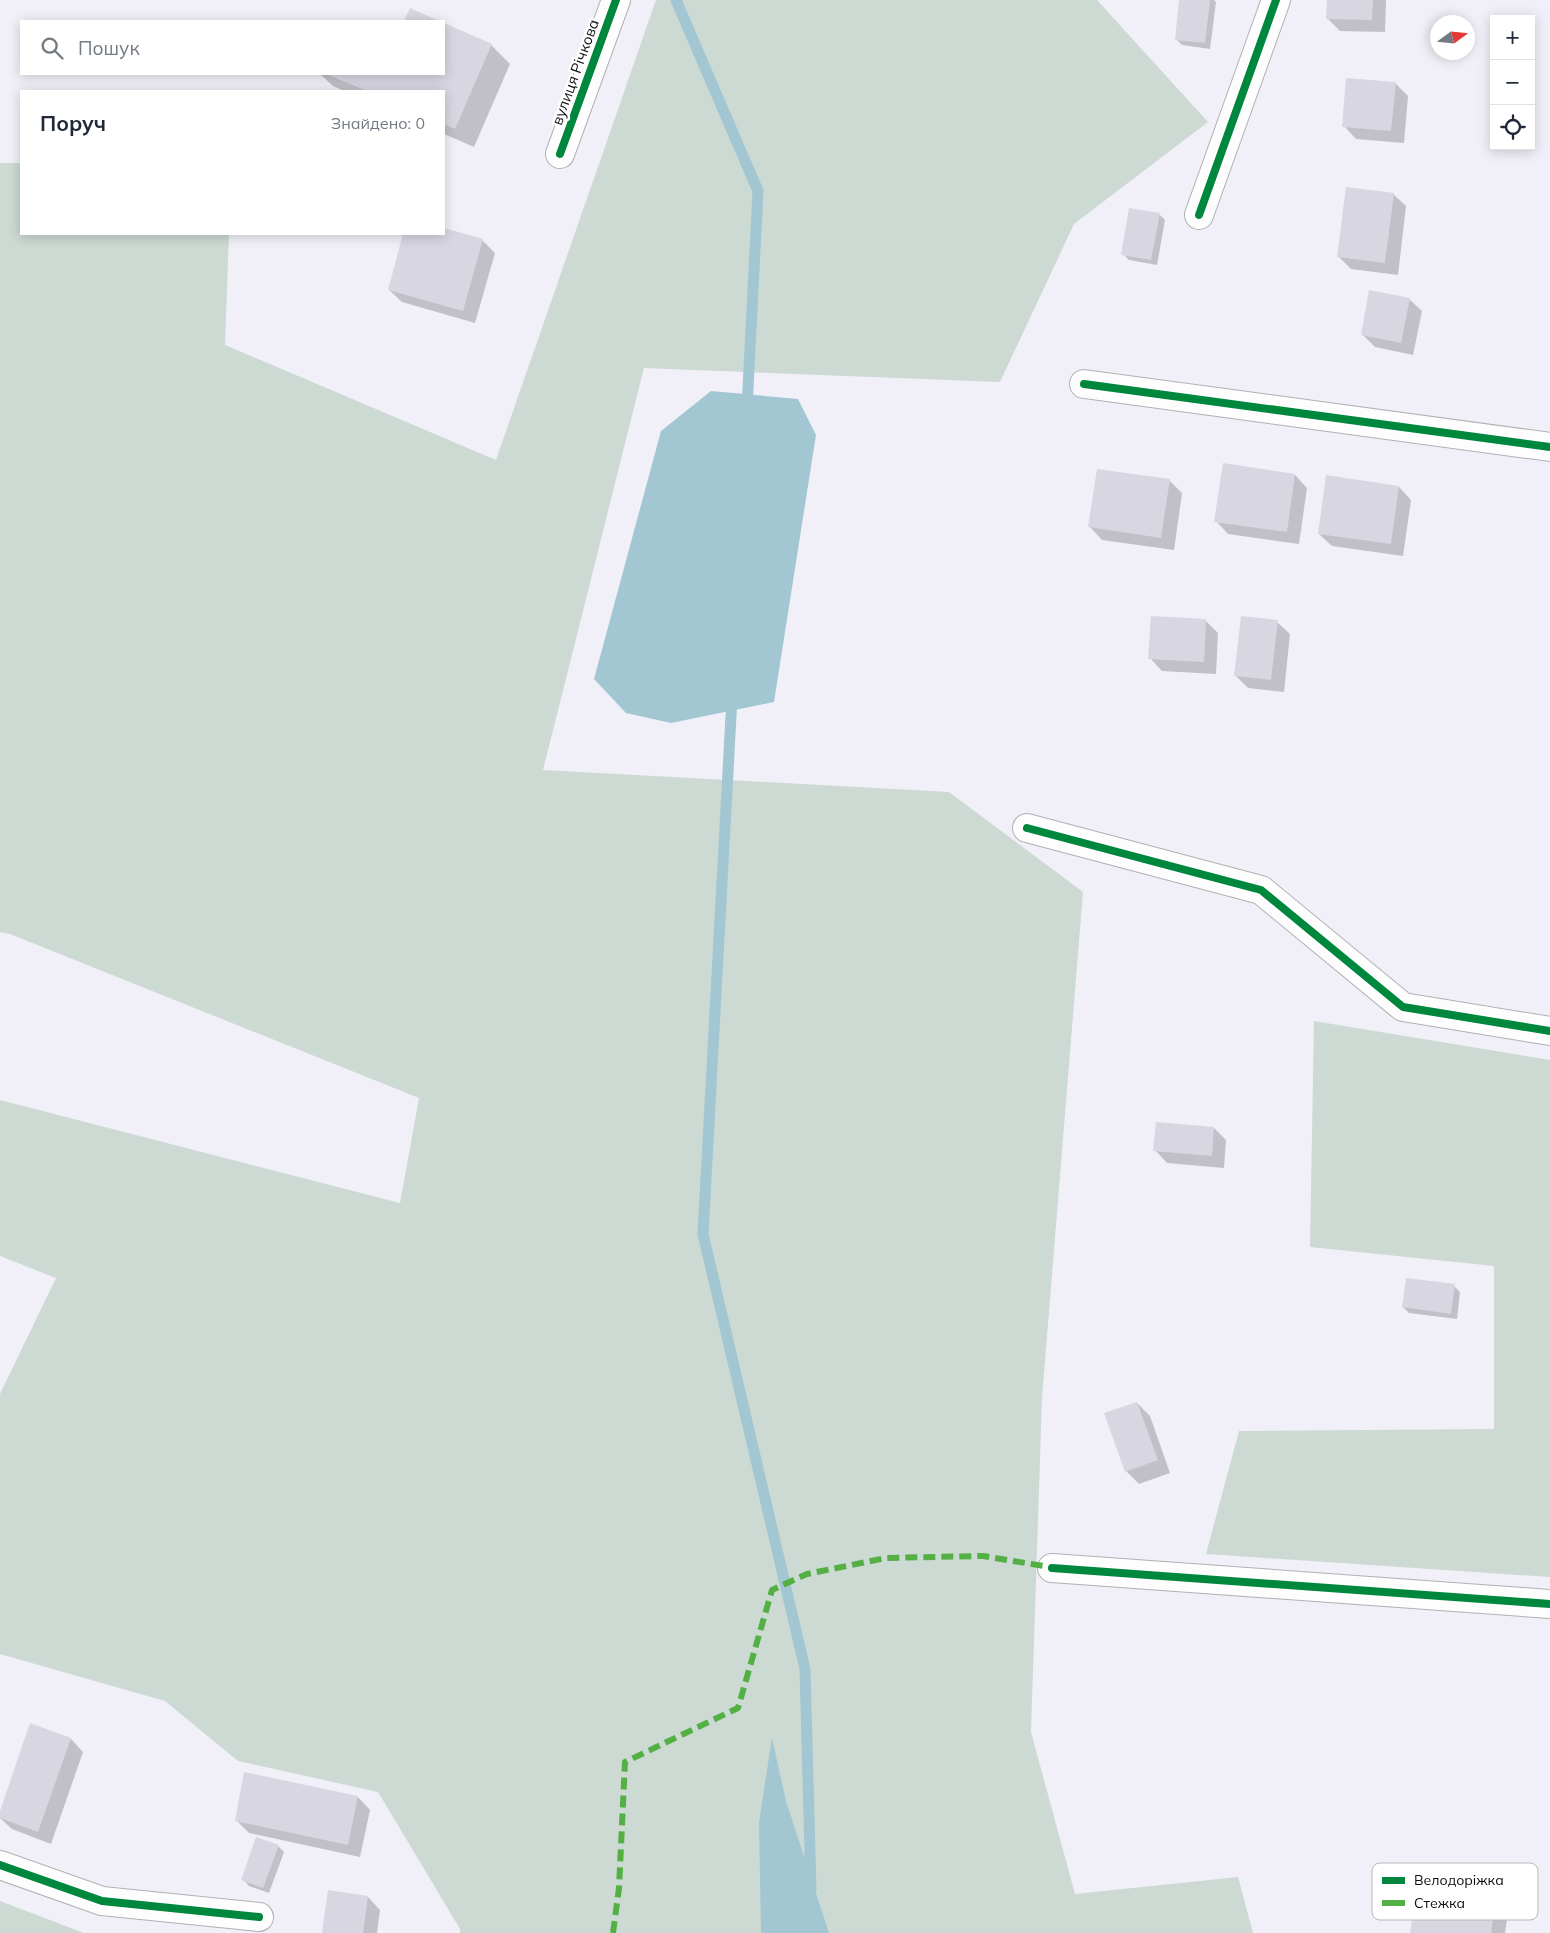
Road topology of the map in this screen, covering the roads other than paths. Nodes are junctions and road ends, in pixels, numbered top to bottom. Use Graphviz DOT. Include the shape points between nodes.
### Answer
graph roads {
  1 [pos="616,0"];
  2 [pos="1276,0"];
  3 [pos="560,154"];
  4 [pos="1198,214"];
  5 [pos="1084,384"];
  6 [pos="1550,446"];
  7 [pos="1027,828"];
  8 [pos="1550,1031"];
  9 [pos="1052,1568"];
  10 [pos="1550,1604"];
  11 [pos="0,1865"];
  12 [pos="259,1916"];
  1 -- 3 [label="street, вулиця Річкова"];
  2 -- 4 [label="street"];
  5 -- 6 [label="street"];
  7 -- 8 [label="street" via="1261,890 1404,1007"];
  9 -- 10 [label="street"];
  11 -- 12 [label="street" via="102,1901"];
}
